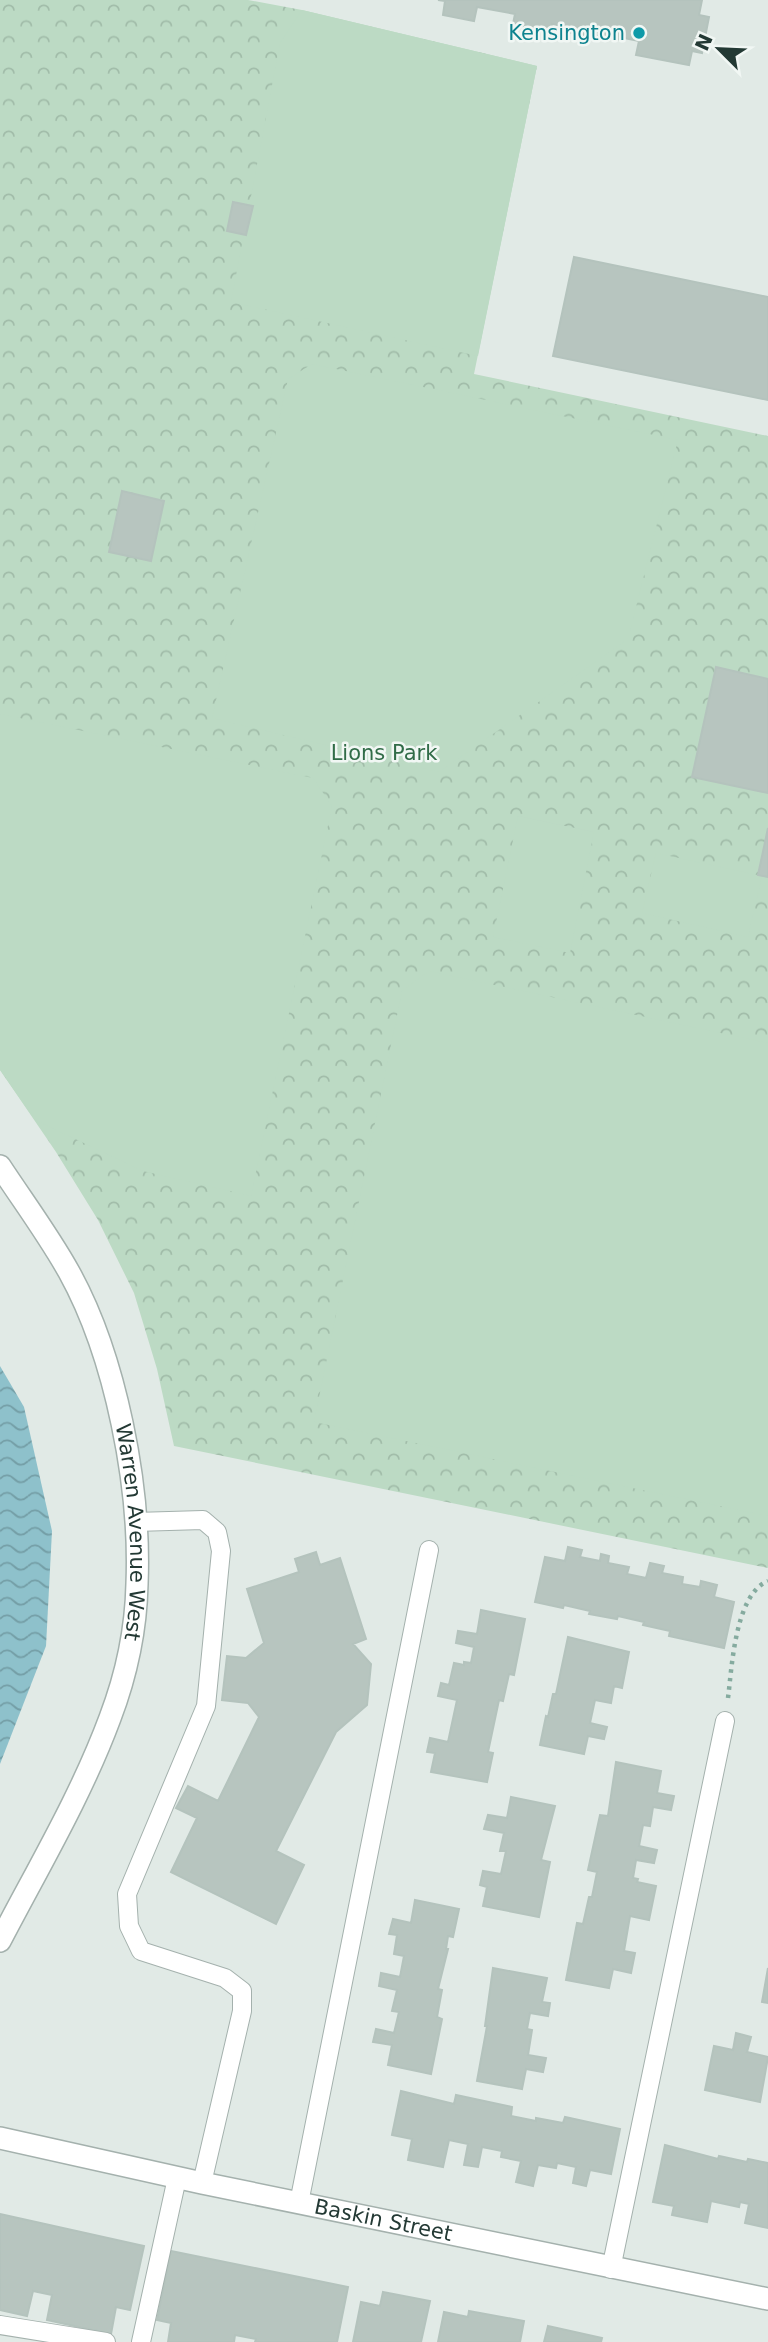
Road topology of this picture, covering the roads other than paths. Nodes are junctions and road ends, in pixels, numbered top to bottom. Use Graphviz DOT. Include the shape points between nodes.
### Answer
graph roads {
  1 [pos="0,1166"];
  2 [pos="135,1522"];
  3 [pos="429,1550"];
  4 [pos="725,1721"];
  5 [pos="0,1941"];
  6 [pos="0,2138"];
  7 [pos="177,2178"];
  8 [pos="202,2183"];
  9 [pos="299,2203"];
  10 [pos="611,2269"];
  11 [pos="768,2299"];
  12 [pos="0,2325"];
  13 [pos="106,2342"];
  14 [pos="141,2342"];
  1 -- 2 [label="street, Warren Avenue West" via="69,1273 97,1333 114,1389"];
  2 -- 5 [label="street, Warren Avenue West" via="137,1585 130,1653 111,1717 86,1776"];
  2 -- 8 [label="lane" via="203,1520 217,1532 220,1551 206,1706 127,1894 129,1926 141,1951 225,1978 242,1991 242,2011"];
  3 -- 9 [label="lane"];
  4 -- 10 [label="lane"];
  6 -- 7 [label="street, Baskin Street"];
  7 -- 8 [label="street, Baskin Street"];
  7 -- 14 [label="lane"];
  8 -- 9 [label="street, Baskin Street"];
  9 -- 10 [label="street, Baskin Street"];
  10 -- 11 [label="street, Baskin Street"];
  12 -- 13 [label="lane"];
}
